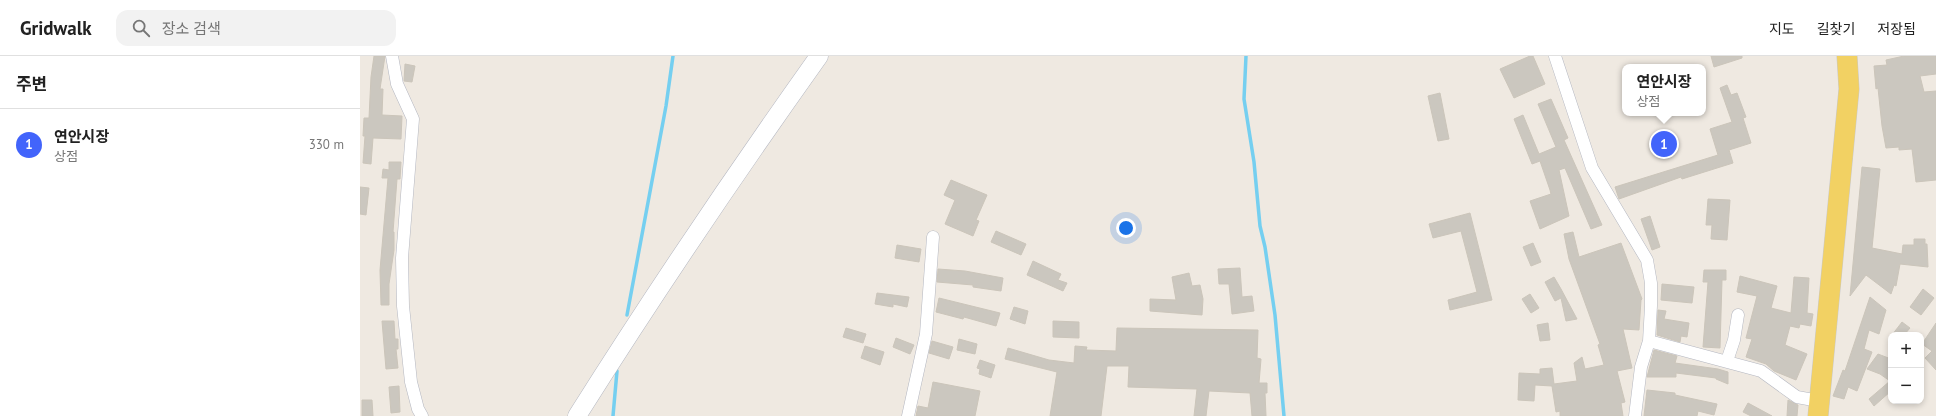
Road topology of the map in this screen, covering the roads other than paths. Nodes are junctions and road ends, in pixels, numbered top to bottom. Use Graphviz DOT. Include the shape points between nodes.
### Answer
graph roads {
  1 [pos="392,56"];
  2 [pos="818,56"];
  3 [pos="1555,56"];
  4 [pos="1847,56"];
  5 [pos="932,237"];
  6 [pos="1738,315"];
  7 [pos="1649,341"];
  8 [pos="1727,361"];
  9 [pos="1819,408"];
  10 [pos="422,416"];
  11 [pos="577,416"];
  12 [pos="908,416"];
  13 [pos="1635,416"];
  1 -- 10 [label="street" via="397,84 413,119 402,258 403,306 411,382"];
  2 -- 11 [label="main road" via="764,133"];
  3 -- 7 [label="street" via="1592,168 1647,260 1651,283"];
  4 -- 9 [label="main road" via="1849,89"];
  5 -- 12 [label="street" via="926,334"];
  6 -- 8 [label="street"];
  7 -- 8 [label="street"];
  7 -- 13 [label="street" via="1641,367"];
  8 -- 9 [label="street" via="1761,371 1797,397"];
}
